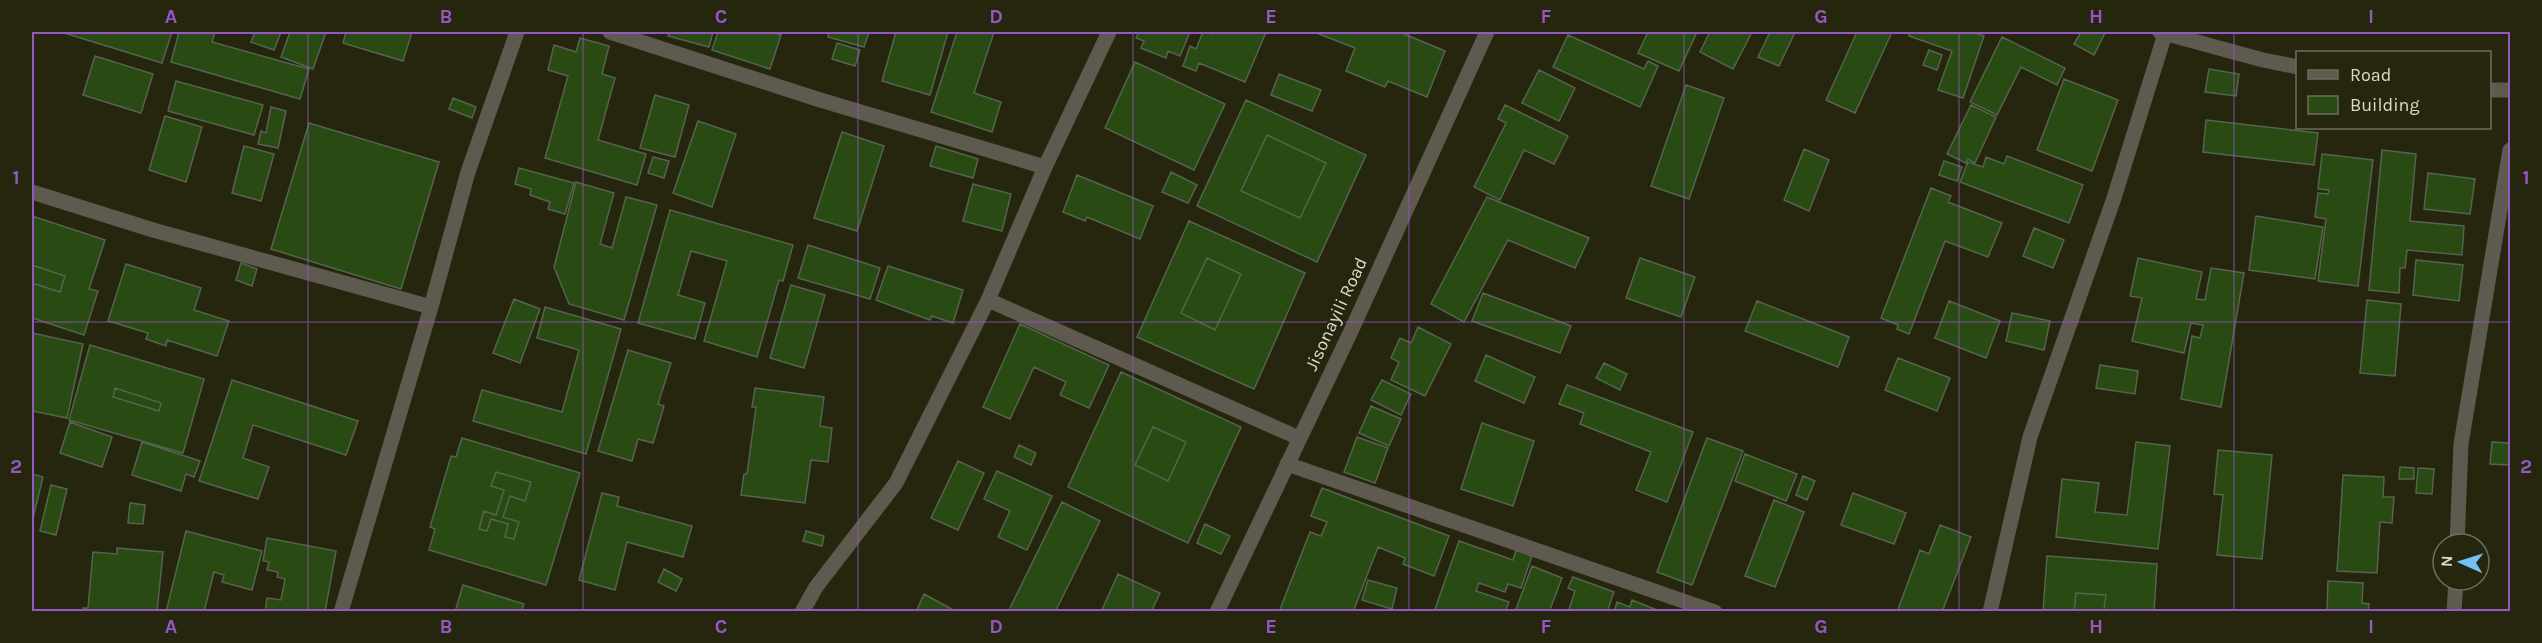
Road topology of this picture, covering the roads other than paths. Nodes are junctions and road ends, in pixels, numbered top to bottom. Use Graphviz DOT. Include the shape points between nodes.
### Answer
graph roads {
  1 [pos="517,32"];
  2 [pos="610,32"];
  3 [pos="1109,32"];
  4 [pos="1487,32"];
  5 [pos="2163,33"];
  6 [pos="2296,67"];
  7 [pos="2491,90"];
  8 [pos="2511,90"];
  9 [pos="2511,150"];
  10 [pos="1045,167"];
  11 [pos="32,192"];
  12 [pos="988,300"];
  13 [pos="431,307"];
  14 [pos="1299,438"];
  15 [pos="1287,464"];
  16 [pos="2457,532"];
  17 [pos="2455,592"];
  18 [pos="341,612"];
  19 [pos="802,612"];
  20 [pos="1217,612"];
  21 [pos="1716,612"];
  22 [pos="1990,612"];
  23 [pos="2454,612"];
  1 -- 13 [label="street" via="468,172"];
  2 -- 10 [label="street"];
  3 -- 10 [label="street"];
  4 -- 14 [label="street, Jisonayili Road"];
  5 -- 6 [label="street"];
  5 -- 22 [label="street" via="2114,198 2030,437"];
  7 -- 8 [label="street"];
  9 -- 16 [label="street" via="2461,444"];
  10 -- 12 [label="street"];
  11 -- 13 [label="street" via="153,230"];
  12 -- 14 [label="street"];
  12 -- 19 [label="street" via="896,483 816,587"];
  13 -- 18 [label="street"];
  14 -- 15 [label="street, Jisonayili Road"];
  15 -- 20 [label="street, Jisonayili Road"];
  15 -- 21 [label="street"];
  17 -- 23 [label="street"];
}
